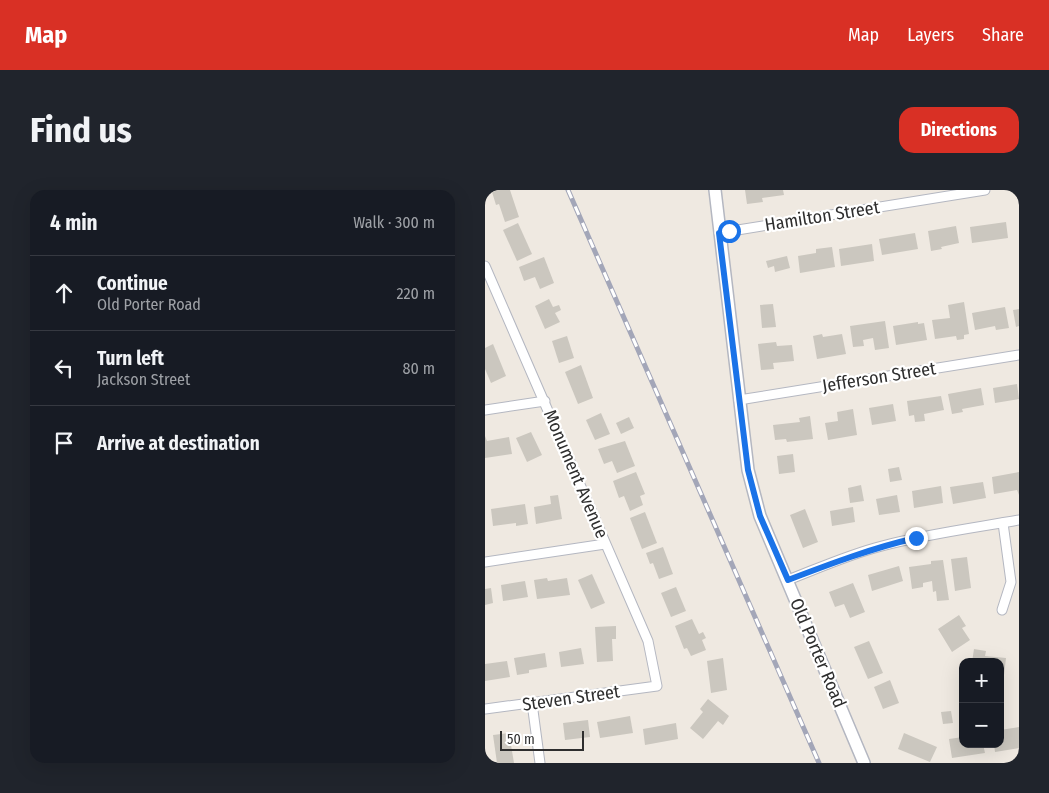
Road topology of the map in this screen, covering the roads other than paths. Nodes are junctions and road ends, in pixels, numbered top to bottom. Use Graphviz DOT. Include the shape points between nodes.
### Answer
graph roads {
  1 [pos="715,190"];
  2 [pos="985,190"];
  3 [pos="719,233"];
  4 [pos="485,266"];
  5 [pos="1019,355"];
  6 [pos="739,400"];
  7 [pos="545,401"];
  8 [pos="485,410"];
  9 [pos="1019,520"];
  10 [pos="1003,523"];
  11 [pos="605,544"];
  12 [pos="485,562"];
  13 [pos="788,580"];
  14 [pos="1003,610"];
  15 [pos="657,686"];
  16 [pos="532,703"];
  17 [pos="485,709"];
  18 [pos="540,763"];
  19 [pos="864,763"];
  1 -- 3 [label="street, Old Porter Road"];
  2 -- 3 [label="street, Hamilton Street"];
  3 -- 6 [label="street, Old Porter Road"];
  4 -- 7 [label="street, Monument Avenue"];
  5 -- 6 [label="street, Jefferson Street"];
  6 -- 13 [label="street, Old Porter Road" via="748,470 760,516"];
  7 -- 8 [label="street"];
  7 -- 11 [label="street, Monument Avenue"];
  9 -- 10 [label="street"];
  10 -- 13 [label="street" via="882,546"];
  10 -- 14 [label="street" via="1011,582"];
  11 -- 12 [label="street"];
  11 -- 15 [label="street, Monument Avenue" via="648,641"];
  13 -- 19 [label="street, Old Porter Road"];
  15 -- 16 [label="street, Steven Street"];
  16 -- 17 [label="street, Steven Street"];
  16 -- 18 [label="street"];
}
